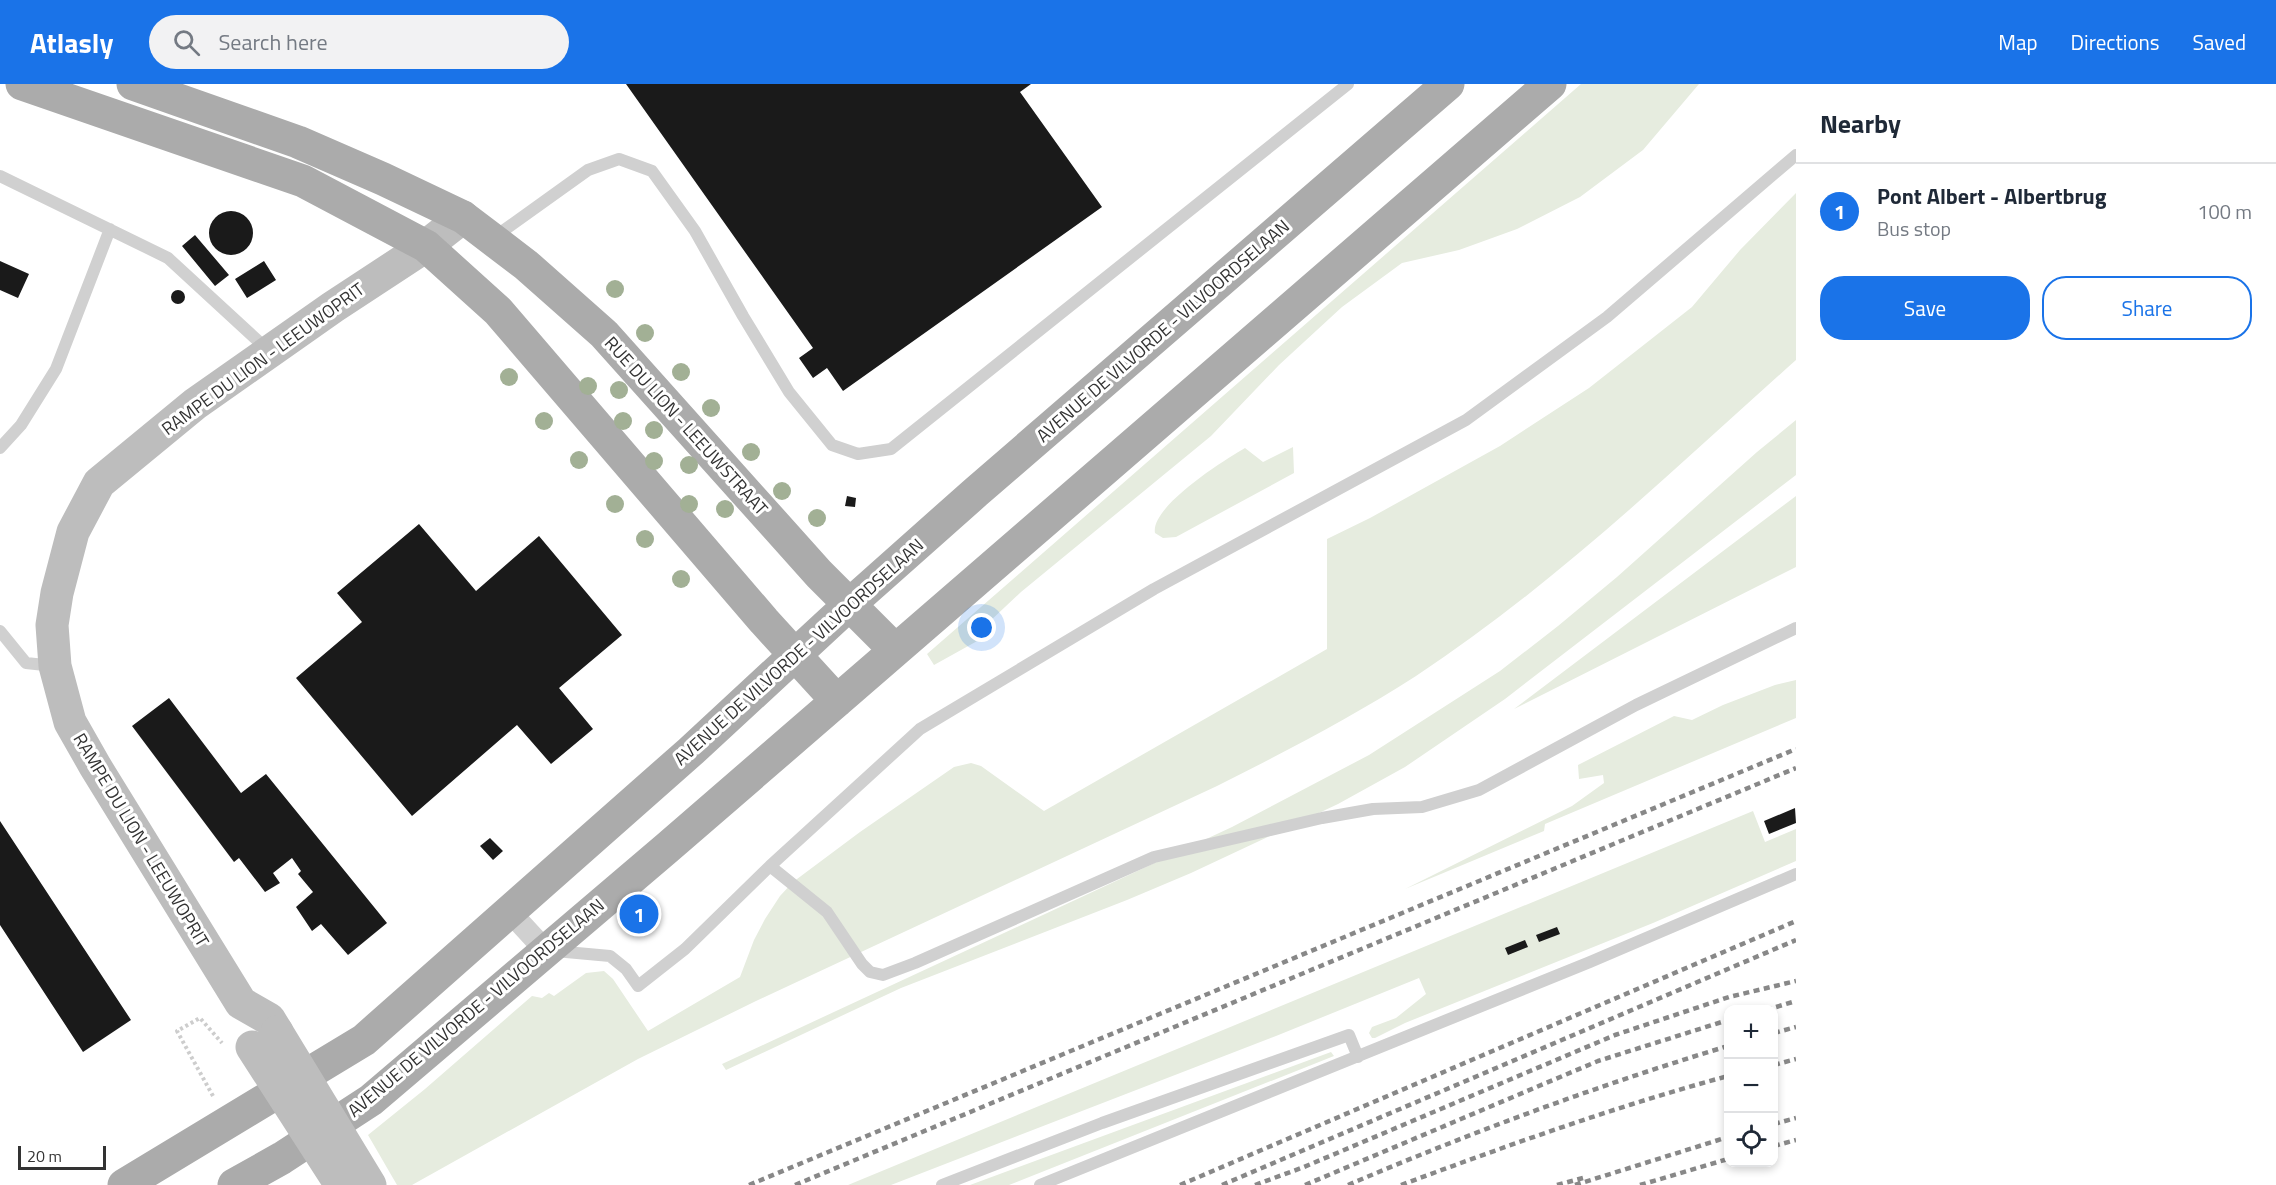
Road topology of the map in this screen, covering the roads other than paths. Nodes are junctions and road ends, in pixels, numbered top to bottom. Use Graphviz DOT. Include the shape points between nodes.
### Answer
graph roads {
  1 [pos="22,84"];
  2 [pos="133,84"];
  3 [pos="1348,84"];
  4 [pos="1448,84"];
  5 [pos="1550,84"];
  6 [pos="1796,155"];
  7 [pos="0,176"];
  8 [pos="462,217"];
  9 [pos="110,229"];
  10 [pos="492,239"];
  11 [pos="426,246"];
  12 [pos="269,351"];
  13 [pos="0,448"];
  14 [pos="850,604"];
  15 [pos="1796,628"];
  16 [pos="0,631"];
  17 [pos="895,650"];
  18 [pos="795,656"];
  19 [pos="55,666"];
  20 [pos="837,701"];
  21 [pos="770,866"];
  22 [pos="1796,874"];
  23 [pos="510,912"];
  24 [pos="545,950"];
  25 [pos="260,1041"];
  26 [pos="1358,1057"];
  27 [pos="124,1185"];
  28 [pos="234,1185"];
  29 [pos="341,1185"];
  30 [pos="370,1185"];
  31 [pos="942,1185"];
  32 [pos="1040,1185"];
  1 -- 11 [label="main road" via="303,181"];
  2 -- 8 [label="main road, RUE DU LION - LEEUWSTRAAT" via="298,142"];
  3 -- 10 [label="lane" via="891,449 858,454 832,445 789,392 695,231 652,171 619,159 588,170"];
  4 -- 14 [label="main road, AVENUE DE VILVORDE - VILVOORDSELAAN"];
  5 -- 17 [label="main road, AVENUE DE VILVORDE - VILVOORDSELAAN"];
  6 -- 21 [label="lane" via="1607,317 1466,420 1154,589 920,729"];
  7 -- 9 [label="lane"];
  8 -- 10 [label="main road, RUE DU LION - LEEUWSTRAAT"];
  8 -- 11 [label="main road, RAMPE DU LION - LEEUWOPRIT"];
  9 -- 12 [label="lane" via="168,258"];
  9 -- 13 [label="lane" via="56,369 21,425"];
  10 -- 14 [label="main road, RUE DU LION - LEEUWSTRAAT" via="604,334"];
  11 -- 12 [label="main road, RAMPE DU LION - LEEUWOPRIT"];
  11 -- 18 [label="main road" via="498,311"];
  12 -- 19 [label="main road, RAMPE DU LION - LEEUWOPRIT" via="195,404 99,483 73,532 57,592 52,625"];
  14 -- 17 [label="main road, RUE DU LION - LEEUWSTRAAT"];
  14 -- 18 [label="main road, AVENUE DE VILVORDE - VILVOORDSELAAN"];
  15 -- 21 [label="lane" via="1636,705 1479,790 1422,807 1373,809 1322,818 1154,857 883,975 870,972 827,912"];
  16 -- 19 [label="lane" via="26,663"];
  17 -- 20 [label="main road, AVENUE DE VILVORDE - VILVOORDSELAAN"];
  18 -- 20 [label="main road"];
  18 -- 23 [label="main road, AVENUE DE VILVORDE - VILVOORDSELAAN"];
  19 -- 25 [label="main road, RAMPE DU LION - LEEUWOPRIT" via="70,722 95,766 241,1003 269,1019"];
  20 -- 24 [label="main road, AVENUE DE VILVORDE - VILVOORDSELAAN"];
  21 -- 24 [label="lane" via="685,949 638,986 610,956"];
  22 -- 26 [label="lane"];
  23 -- 24 [label="street"];
  23 -- 27 [label="main road, AVENUE DE VILVORDE - VILVOORDSELAAN" via="364,1040"];
  24 -- 28 [label="main road, AVENUE DE VILVORDE - VILVOORDSELAAN" via="371,1100"];
  25 -- 29 [label="main road, RAMPE DU LION - LEEUWOPRIT, bridge"];
  25 -- 30 [label="main road, RAMPE DU LION - LEEUWOPRIT, bridge"];
  26 -- 31 [label="lane" via="1349,1035"];
  26 -- 32 [label="lane"];
}
